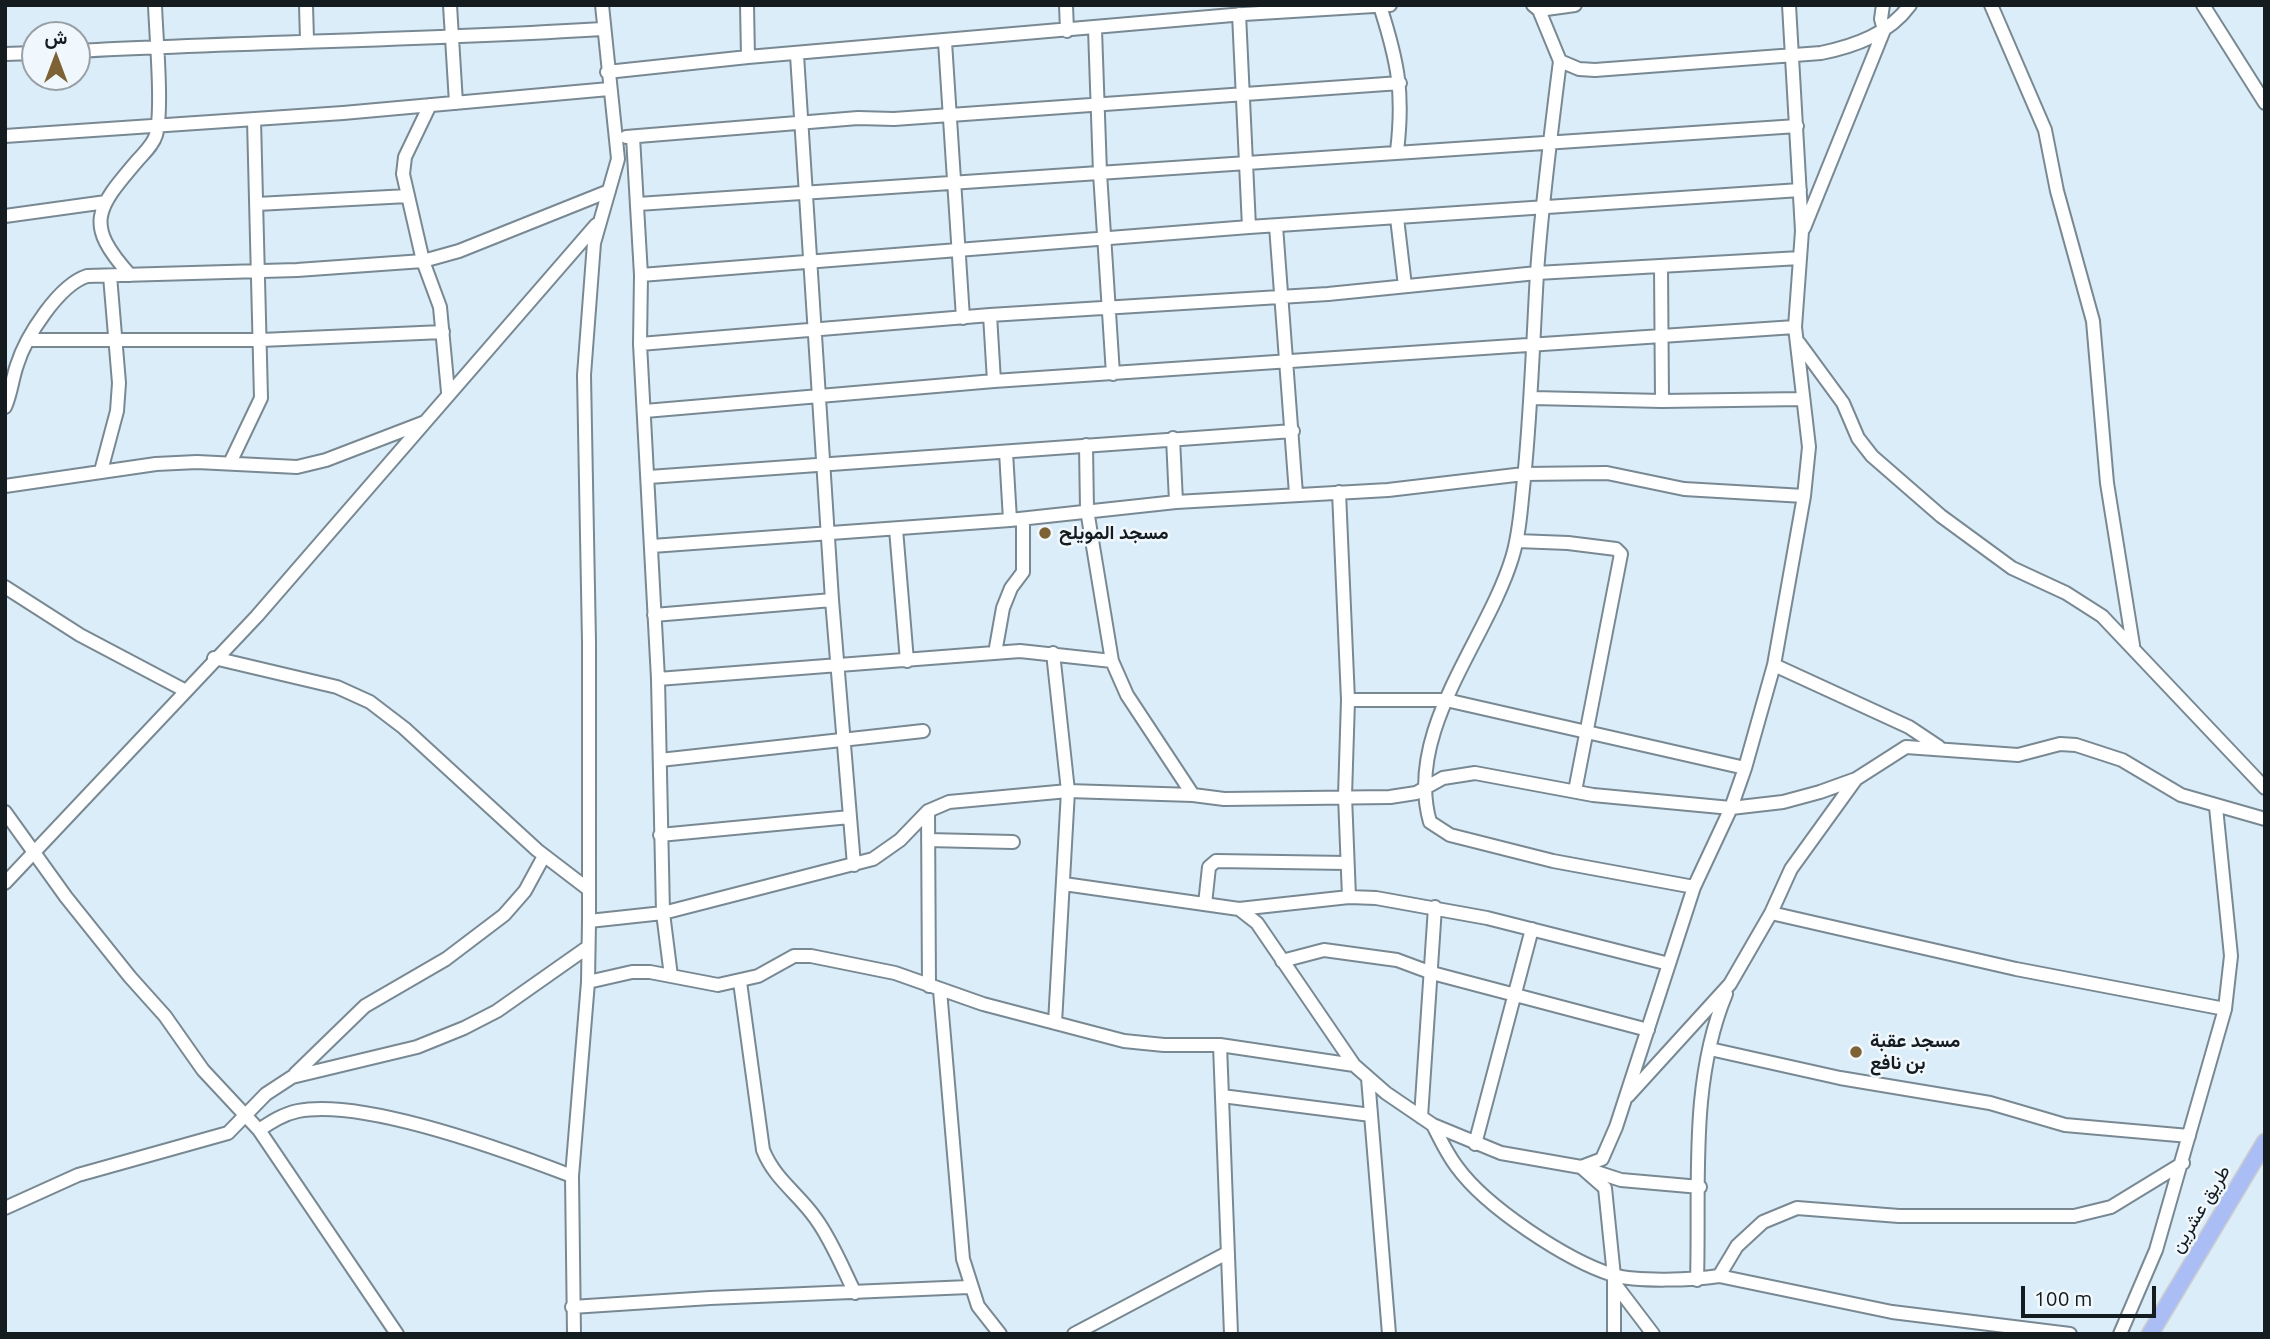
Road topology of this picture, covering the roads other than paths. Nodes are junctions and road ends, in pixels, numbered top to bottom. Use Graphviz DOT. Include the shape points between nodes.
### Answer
graph roads {
  1 [pos="155,5"];
  2 [pos="306,5"];
  3 [pos="450,5"];
  4 [pos="602,5"];
  5 [pos="747,5"];
  6 [pos="1066,5"];
  7 [pos="1390,5"];
  8 [pos="1575,5"];
  9 [pos="1789,5"];
  10 [pos="1883,5"];
  11 [pos="1910,5"];
  12 [pos="1991,5"];
  13 [pos="2203,5"];
  14 [pos="1381,6"];
  15 [pos="1536,8"];
  16 [pos="1243,11"];
  17 [pos="602,29"];
  18 [pos="1095,29"];
  19 [pos="1884,30"];
  20 [pos="1068,31"];
  21 [pos="451,37"];
  22 [pos="307,40"];
  23 [pos="945,42"];
  24 [pos="5,44"];
  25 [pos="156,47"];
  26 [pos="91,50"];
  27 [pos="5,54"];
  28 [pos="1791,54"];
  29 [pos="797,55"];
  30 [pos="748,57"];
  31 [pos="1560,61"];
  32 [pos="607,72"];
  33 [pos="1400,83"];
  34 [pos="609,89"];
  35 [pos="1243,96"];
  36 [pos="456,103"];
  37 [pos="2265,103"];
  38 [pos="1098,104"];
  39 [pos="430,105"];
  40 [pos="949,114"];
  41 [pos="254,120"];
  42 [pos="802,125"];
  43 [pos="1797,126"];
  44 [pos="158,127"];
  45 [pos="5,136"];
  46 [pos="633,137"];
  47 [pos="617,138"];
  48 [pos="1550,141"];
  49 [pos="1397,151"];
  50 [pos="1246,162"];
  51 [pos="1100,173"];
  52 [pos="955,183"];
  53 [pos="1800,190"];
  54 [pos="609,191"];
  55 [pos="808,194"];
  56 [pos="408,196"];
  57 [pos="106,202"];
  58 [pos="257,204"];
  59 [pos="638,204"];
  60 [pos="1543,209"];
  61 [pos="5,216"];
  62 [pos="1397,218"];
  63 [pos="596,225"];
  64 [pos="1276,226"];
  65 [pos="1249,227"];
  66 [pos="1802,232"];
  67 [pos="1105,240"];
  68 [pos="959,249"];
  69 [pos="1800,258"];
  70 [pos="423,261"];
  71 [pos="812,263"];
  72 [pos="1661,266"];
  73 [pos="260,272"];
  74 [pos="1537,273"];
  75 [pos="110,275"];
  76 [pos="130,275"];
  77 [pos="641,275"];
  78 [pos="1405,286"];
  79 [pos="1281,295"];
  80 [pos="1110,307"];
  81 [pos="990,315"];
  82 [pos="964,317"];
  83 [pos="816,331"];
  84 [pos="443,332"];
  85 [pos="1796,334"];
  86 [pos="1662,335"];
  87 [pos="29,340"];
  88 [pos="261,340"];
  89 [pos="116,342"];
  90 [pos="1535,343"];
  91 [pos="640,344"];
  92 [pos="1285,360"];
  93 [pos="1113,374"];
  94 [pos="994,381"];
  95 [pos="449,393"];
  96 [pos="820,397"];
  97 [pos="1533,398"];
  98 [pos="1803,399"];
  99 [pos="1662,401"];
  100 [pos="5,407"];
  101 [pos="645,411"];
  102 [pos="427,421"];
  103 [pos="1293,431"];
  104 [pos="1173,438"];
  105 [pos="1086,445"];
  106 [pos="1006,452"];
  107 [pos="230,463"];
  108 [pos="824,464"];
  109 [pos="101,471"];
  110 [pos="1524,474"];
  111 [pos="649,478"];
  112 [pos="5,486"];
  113 [pos="1339,492"];
  114 [pos="1296,494"];
  115 [pos="1804,496"];
  116 [pos="1176,502"];
  117 [pos="1087,510"];
  118 [pos="1016,520"];
  119 [pos="897,529"];
  120 [pos="830,534"];
  121 [pos="1517,541"];
  122 [pos="652,546"];
  123 [pos="5,587"];
  124 [pos="832,600"];
  125 [pos="654,615"];
  126 [pos="2133,645"];
  127 [pos="996,653"];
  128 [pos="1053,653"];
  129 [pos="215,658"];
  130 [pos="907,661"];
  131 [pos="1112,661"];
  132 [pos="1774,665"];
  133 [pos="837,667"];
  134 [pos="658,679"];
  135 [pos="186,691"];
  136 [pos="1348,700"];
  137 [pos="1446,700"];
  138 [pos="923,731"];
  139 [pos="1587,732"];
  140 [pos="845,741"];
  141 [pos="1946,751"];
  142 [pos="660,760"];
  143 [pos="1745,768"];
  144 [pos="1856,779"];
  145 [pos="1426,787"];
  146 [pos="2265,788"];
  147 [pos="1068,791"];
  148 [pos="1575,792"];
  149 [pos="1193,795"];
  150 [pos="1345,796"];
  151 [pos="2216,807"];
  152 [pos="1731,808"];
  153 [pos="928,811"];
  154 [pos="5,812"];
  155 [pos="850,817"];
  156 [pos="2265,819"];
  157 [pos="10,823"];
  158 [pos="660,835"];
  159 [pos="928,841"];
  160 [pos="1013,842"];
  161 [pos="33,853"];
  162 [pos="544,856"];
  163 [pos="1347,863"];
  164 [pos="854,865"];
  165 [pos="5,883"];
  166 [pos="1063,884"];
  167 [pos="1694,887"];
  168 [pos="588,889"];
  169 [pos="1349,897"];
  170 [pos="1205,904"];
  171 [pos="1435,907"];
  172 [pos="1239,909"];
  173 [pos="663,913"];
  174 [pos="1771,913"];
  175 [pos="589,921"];
  176 [pos="1532,929"];
  177 [pos="588,947"];
  178 [pos="1282,961"];
  179 [pos="1669,964"];
  180 [pos="1432,973"];
  181 [pos="671,976"];
  182 [pos="588,982"];
  183 [pos="740,982"];
  184 [pos="1730,984"];
  185 [pos="935,988"];
  186 [pos="1515,995"];
  187 [pos="2225,1009"];
  188 [pos="1055,1023"];
  189 [pos="1648,1030"];
  190 [pos="1220,1045"];
  191 [pos="1710,1049"];
  192 [pos="1354,1065"];
  193 [pos="292,1077"];
  194 [pos="1368,1078"];
  195 [pos="1222,1096"];
  196 [pos="1625,1099"];
  197 [pos="1371,1115"];
  198 [pos="245,1116"];
  199 [pos="1421,1117"];
  200 [pos="1433,1125"];
  201 [pos="259,1130"];
  202 [pos="2189,1136"];
  203 [pos="2265,1142"];
  204 [pos="1475,1144"];
  205 [pos="2183,1163"];
  206 [pos="1581,1167"];
  207 [pos="572,1176"];
  208 [pos="1700,1187"];
  209 [pos="5,1208"];
  210 [pos="1227,1253"];
  211 [pos="1719,1276"];
  212 [pos="1614,1279"];
  213 [pos="1697,1280"];
  214 [pos="970,1287"];
  215 [pos="855,1293"];
  216 [pos="572,1307"];
  217 [pos="397,1334"];
  218 [pos="574,1334"];
  219 [pos="999,1334"];
  220 [pos="1074,1334"];
  221 [pos="1231,1334"];
  222 [pos="1390,1334"];
  223 [pos="1614,1334"];
  224 [pos="1653,1334"];
  225 [pos="2070,1334"];
  226 [pos="2120,1334"];
  227 [pos="2150,1334"];
  1 -- 25 [label="street"];
  2 -- 22 [label="street"];
  3 -- 21 [label="street"];
  4 -- 17 [label="street"];
  5 -- 30 [label="street"];
  6 -- 20 [label="street"];
  7 -- 14 [label="street"];
  8 -- 15 [label="street"];
  9 -- 28 [label="street"];
  10 -- 19 [label="street"];
  11 -- 19 [label="street"];
  12 -- 126 [label="street" via="2045,130 2093,321 2107,483"];
  13 -- 37 [label="street"];
  14 -- 16 [label="street"];
  14 -- 33 [label="street"];
  15 -- 31 [label="street"];
  16 -- 18 [label="street"];
  16 -- 35 [label="street"];
  17 -- 21 [label="street"];
  17 -- 32 [label="street"];
  18 -- 20 [label="street"];
  18 -- 38 [label="street"];
  19 -- 28 [label="street" via="1845,48"];
  19 -- 66 [label="street"];
  20 -- 23 [label="street"];
  21 -- 22 [label="street"];
  21 -- 36 [label="street"];
  22 -- 25 [label="street"];
  23 -- 29 [label="street"];
  23 -- 40 [label="street"];
  24 -- 27 [label="street"];
  25 -- 26 [label="street"];
  25 -- 44 [label="street"];
  28 -- 31 [label="street" via="1595,70"];
  28 -- 43 [label="street"];
  29 -- 30 [label="street"];
  29 -- 42 [label="street"];
  30 -- 32 [label="street"];
  31 -- 48 [label="street"];
  32 -- 34 [label="street"];
  33 -- 35 [label="street"];
  33 -- 49 [label="street"];
  34 -- 36 [label="street"];
  34 -- 47 [label="street"];
  35 -- 38 [label="street"];
  35 -- 50 [label="street"];
  36 -- 39 [label="street"];
  38 -- 40 [label="street"];
  38 -- 51 [label="street"];
  39 -- 41 [label="street"];
  39 -- 56 [label="street" via="403,164"];
  40 -- 42 [label="street"];
  40 -- 52 [label="street"];
  41 -- 44 [label="street"];
  41 -- 58 [label="street"];
  42 -- 46 [label="street"];
  42 -- 55 [label="street"];
  43 -- 48 [label="street"];
  43 -- 53 [label="street"];
  44 -- 45 [label="street"];
  44 -- 57 [label="street" via="154,141"];
  46 -- 47 [label="street"];
  46 -- 59 [label="street"];
  47 -- 54 [label="street" via="617,169"];
  48 -- 49 [label="street"];
  48 -- 60 [label="street"];
  49 -- 50 [label="street"];
  50 -- 51 [label="street"];
  50 -- 65 [label="street"];
  51 -- 52 [label="street"];
  51 -- 67 [label="street"];
  52 -- 55 [label="street"];
  52 -- 68 [label="street"];
  53 -- 60 [label="street"];
  53 -- 66 [label="street"];
  54 -- 63 [label="street"];
  54 -- 70 [label="street"];
  55 -- 59 [label="street"];
  55 -- 71 [label="street"];
  56 -- 58 [label="street"];
  56 -- 70 [label="street"];
  57 -- 61 [label="street"];
  57 -- 76 [label="street" via="103,240"];
  58 -- 73 [label="street"];
  59 -- 77 [label="street"];
  60 -- 62 [label="street"];
  60 -- 74 [label="street"];
  62 -- 64 [label="street"];
  62 -- 78 [label="street"];
  63 -- 95 [label="street"];
  63 -- 168 [label="street" via="584,376"];
  64 -- 65 [label="street"];
  64 -- 79 [label="street"];
  65 -- 67 [label="street"];
  66 -- 69 [label="street"];
  67 -- 68 [label="street"];
  67 -- 80 [label="street"];
  68 -- 71 [label="street"];
  68 -- 82 [label="street"];
  69 -- 72 [label="street"];
  69 -- 85 [label="street"];
  70 -- 73 [label="street"];
  70 -- 84 [label="street" via="438,299"];
  71 -- 77 [label="street"];
  71 -- 83 [label="street"];
  72 -- 74 [label="street"];
  72 -- 86 [label="street"];
  73 -- 76 [label="street"];
  73 -- 88 [label="street"];
  74 -- 78 [label="street"];
  74 -- 90 [label="street"];
  75 -- 76 [label="street"];
  75 -- 87 [label="street" via="74,280 50,306"];
  75 -- 89 [label="street"];
  77 -- 91 [label="street"];
  78 -- 79 [label="street"];
  79 -- 80 [label="street"];
  79 -- 92 [label="street"];
  80 -- 81 [label="street"];
  80 -- 93 [label="street"];
  81 -- 82 [label="street"];
  81 -- 94 [label="street"];
  82 -- 83 [label="street"];
  83 -- 91 [label="street"];
  83 -- 96 [label="street"];
  84 -- 88 [label="street"];
  84 -- 95 [label="street"];
  85 -- 86 [label="street"];
  85 -- 98 [label="street"];
  85 -- 126 [label="street" via="1843,403 1858,438 1887,471 1981,547 2012,568 2084,603"];
  86 -- 90 [label="street"];
  86 -- 99 [label="street"];
  87 -- 89 [label="street"];
  87 -- 100 [label="street" via="17,363"];
  88 -- 89 [label="street"];
  88 -- 107 [label="street" via="261,398"];
  89 -- 109 [label="street" via="118,397"];
  90 -- 92 [label="street"];
  90 -- 97 [label="street"];
  91 -- 101 [label="street"];
  92 -- 93 [label="street"];
  92 -- 103 [label="street"];
  93 -- 94 [label="street"];
  94 -- 96 [label="street"];
  95 -- 102 [label="street"];
  96 -- 101 [label="street"];
  96 -- 108 [label="street"];
  97 -- 99 [label="street"];
  97 -- 110 [label="street"];
  98 -- 99 [label="street"];
  98 -- 115 [label="street" via="1809,447"];
  101 -- 111 [label="street"];
  102 -- 107 [label="street" via="312,464 284,468"];
  102 -- 129 [label="street"];
  103 -- 104 [label="street"];
  103 -- 114 [label="street"];
  104 -- 105 [label="street"];
  104 -- 116 [label="street"];
  105 -- 106 [label="street"];
  105 -- 117 [label="street"];
  106 -- 108 [label="street"];
  106 -- 118 [label="street"];
  107 -- 109 [label="street" via="156,464"];
  108 -- 111 [label="street"];
  108 -- 120 [label="street"];
  109 -- 112 [label="street"];
  110 -- 113 [label="street"];
  110 -- 115 [label="street" via="1607,473 1684,489"];
  110 -- 121 [label="street"];
  111 -- 122 [label="street"];
  113 -- 114 [label="street"];
  113 -- 136 [label="street"];
  114 -- 116 [label="street"];
  115 -- 132 [label="street"];
  116 -- 117 [label="street"];
  117 -- 118 [label="street"];
  117 -- 131 [label="street"];
  118 -- 119 [label="street"];
  118 -- 127 [label="street" via="1023,572 1003,608"];
  119 -- 120 [label="street"];
  119 -- 130 [label="street"];
  120 -- 122 [label="street"];
  120 -- 124 [label="street"];
  121 -- 137 [label="street"];
  121 -- 139 [label="street" via="1589,545 1621,554"];
  122 -- 125 [label="street"];
  123 -- 135 [label="street" via="80,635"];
  124 -- 125 [label="street"];
  124 -- 133 [label="street"];
  125 -- 134 [label="street"];
  126 -- 146 [label="street"];
  127 -- 128 [label="street"];
  127 -- 130 [label="street"];
  128 -- 131 [label="street"];
  128 -- 147 [label="street"];
  129 -- 135 [label="street"];
  129 -- 162 [label="street" via="337,687 370,702"];
  130 -- 133 [label="street"];
  131 -- 149 [label="street" via="1127,695"];
  132 -- 141 [label="street" via="1909,727"];
  132 -- 143 [label="street"];
  133 -- 134 [label="street"];
  133 -- 140 [label="street"];
  134 -- 142 [label="street"];
  135 -- 161 [label="street"];
  136 -- 137 [label="street"];
  136 -- 150 [label="street"];
  137 -- 139 [label="street"];
  137 -- 145 [label="street"];
  138 -- 140 [label="street"];
  139 -- 143 [label="street"];
  139 -- 148 [label="street"];
  140 -- 142 [label="street"];
  140 -- 155 [label="street"];
  141 -- 144 [label="street" via="1906,747"];
  141 -- 151 [label="street" via="2018,755 2060,744 2076,745 2122,760 2181,795"];
  142 -- 158 [label="street"];
  143 -- 152 [label="street"];
  144 -- 152 [label="street" via="1783,802"];
  144 -- 174 [label="street" via="1791,869"];
  145 -- 148 [label="street" via="1443,778 1475,773"];
  145 -- 150 [label="street" via="1407,796"];
  145 -- 167 [label="street" via="1430,822 1450,835 1553,861"];
  147 -- 149 [label="street"];
  147 -- 153 [label="street" via="949,802"];
  147 -- 166 [label="street"];
  148 -- 152 [label="street"];
  149 -- 150 [label="street" via="1224,799"];
  150 -- 163 [label="street"];
  151 -- 156 [label="street"];
  151 -- 187 [label="street" via="2231,956"];
  152 -- 167 [label="street"];
  153 -- 159 [label="street"];
  153 -- 164 [label="street" via="888,850"];
  154 -- 157 [label="street"];
  155 -- 158 [label="street"];
  155 -- 164 [label="street"];
  157 -- 161 [label="street"];
  158 -- 173 [label="street"];
  159 -- 160 [label="street"];
  159 -- 185 [label="street"];
  161 -- 165 [label="street"];
  161 -- 198 [label="street"];
  162 -- 168 [label="street"];
  162 -- 193 [label="street" via="525,891 504,915 438,965 365,1006"];
  163 -- 169 [label="street"];
  163 -- 170 [label="street" via="1216,861 1209,867"];
  164 -- 173 [label="street"];
  166 -- 170 [label="street"];
  166 -- 188 [label="street"];
  167 -- 179 [label="street"];
  168 -- 175 [label="street"];
  169 -- 171 [label="street"];
  169 -- 172 [label="street"];
  170 -- 172 [label="street"];
  171 -- 176 [label="street"];
  171 -- 180 [label="street"];
  172 -- 178 [label="street" via="1257,923"];
  173 -- 175 [label="street"];
  173 -- 181 [label="street"];
  174 -- 184 [label="street"];
  174 -- 187 [label="street" via="2016,969"];
  175 -- 177 [label="street"];
  176 -- 179 [label="street"];
  176 -- 186 [label="street"];
  177 -- 182 [label="street"];
  177 -- 193 [label="street" via="497,1011 454,1032 417,1047"];
  178 -- 180 [label="street" via="1324,950 1397,960"];
  178 -- 192 [label="street"];
  179 -- 189 [label="street"];
  180 -- 186 [label="street"];
  180 -- 199 [label="street"];
  181 -- 182 [label="street" via="632,971"];
  181 -- 183 [label="street" via="718,985"];
  182 -- 207 [label="street"];
  183 -- 185 [label="street" via="794,956 811,956 895,973"];
  183 -- 215 [label="street" via="763,1150 776,1176 816,1219"];
  184 -- 191 [label="street"];
  184 -- 196 [label="street"];
  185 -- 188 [label="street"];
  185 -- 214 [label="street" via="963,1259"];
  186 -- 189 [label="street"];
  186 -- 204 [label="street"];
  187 -- 202 [label="street"];
  188 -- 190 [label="street" via="1124,1041"];
  189 -- 196 [label="street"];
  190 -- 192 [label="street"];
  190 -- 195 [label="street"];
  191 -- 202 [label="street" via="1840,1078 1990,1103 2065,1125"];
  191 -- 208 [label="street" via="1697,1118"];
  192 -- 194 [label="street"];
  193 -- 198 [label="street" via="266,1094"];
  194 -- 197 [label="street"];
  194 -- 199 [label="street"];
  195 -- 197 [label="street"];
  195 -- 210 [label="street"];
  196 -- 206 [label="street" via="1602,1159"];
  197 -- 222 [label="street"];
  198 -- 201 [label="street"];
  198 -- 209 [label="street" via="228,1133 78,1175"];
  199 -- 200 [label="street"];
  200 -- 204 [label="street"];
  200 -- 212 [label="street" via="1458,1169 1544,1244"];
  201 -- 207 [label="street" via="296,1111 354,1111 434,1130"];
  201 -- 217 [label="street"];
  202 -- 205 [label="street"];
  203 -- 227 [label="main road, طريق عشرين"];
  204 -- 206 [label="street"];
  205 -- 211 [label="street" via="2111,1207 2074,1216 1899,1216 1797,1208 1763,1222 1737,1246"];
  205 -- 226 [label="street" via="2156,1250"];
  206 -- 208 [label="street" via="1621,1181"];
  206 -- 212 [label="street" via="1605,1188"];
  207 -- 216 [label="street"];
  208 -- 213 [label="street"];
  210 -- 220 [label="street"];
  210 -- 221 [label="street"];
  211 -- 213 [label="street"];
  211 -- 225 [label="street" via="1892,1312"];
  212 -- 213 [label="street"];
  212 -- 223 [label="street"];
  212 -- 224 [label="street"];
  214 -- 215 [label="street"];
  214 -- 219 [label="street"];
  215 -- 216 [label="street"];
  216 -- 218 [label="street"];
}
